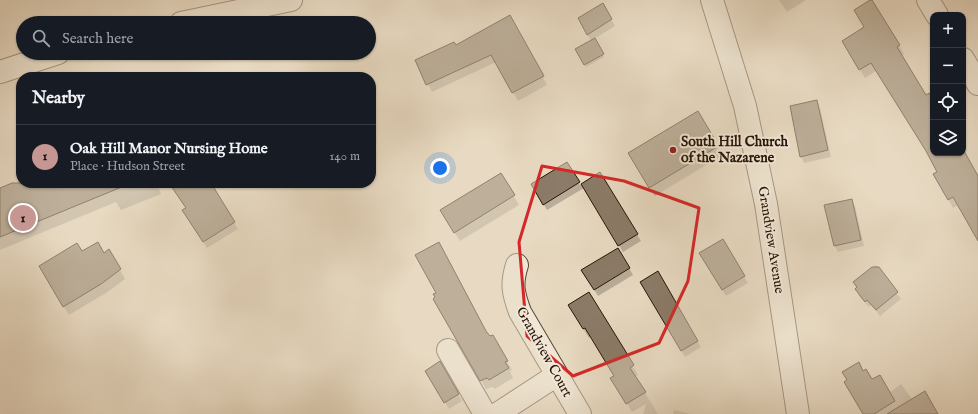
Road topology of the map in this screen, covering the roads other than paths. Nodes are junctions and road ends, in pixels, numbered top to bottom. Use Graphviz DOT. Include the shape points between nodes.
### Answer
graph roads {
  1 [pos="291,0"];
  2 [pos="712,0"];
  3 [pos="928,0"];
  4 [pos="935,12"];
  5 [pos="214,16"];
  6 [pos="37,60"];
  7 [pos="966,64"];
  8 [pos="0,72"];
  9 [pos="978,84"];
  10 [pos="517,265"];
  11 [pos="448,350"];
  12 [pos="557,375"];
  13 [pos="485,414"];
  14 [pos="497,414"];
  15 [pos="580,414"];
  16 [pos="798,414"];
  1 -- 5 [label="street"];
  2 -- 16 [label="street, Grandview Avenue" via="745,106 766,204"];
  3 -- 4 [label="street"];
  6 -- 8 [label="street"];
  7 -- 9 [label="street"];
  10 -- 12 [label="street, Grandview Court" via="513,279 518,306"];
  11 -- 13 [label="street"];
  12 -- 14 [label="street"];
  12 -- 15 [label="street, Grandview Court"];
}
